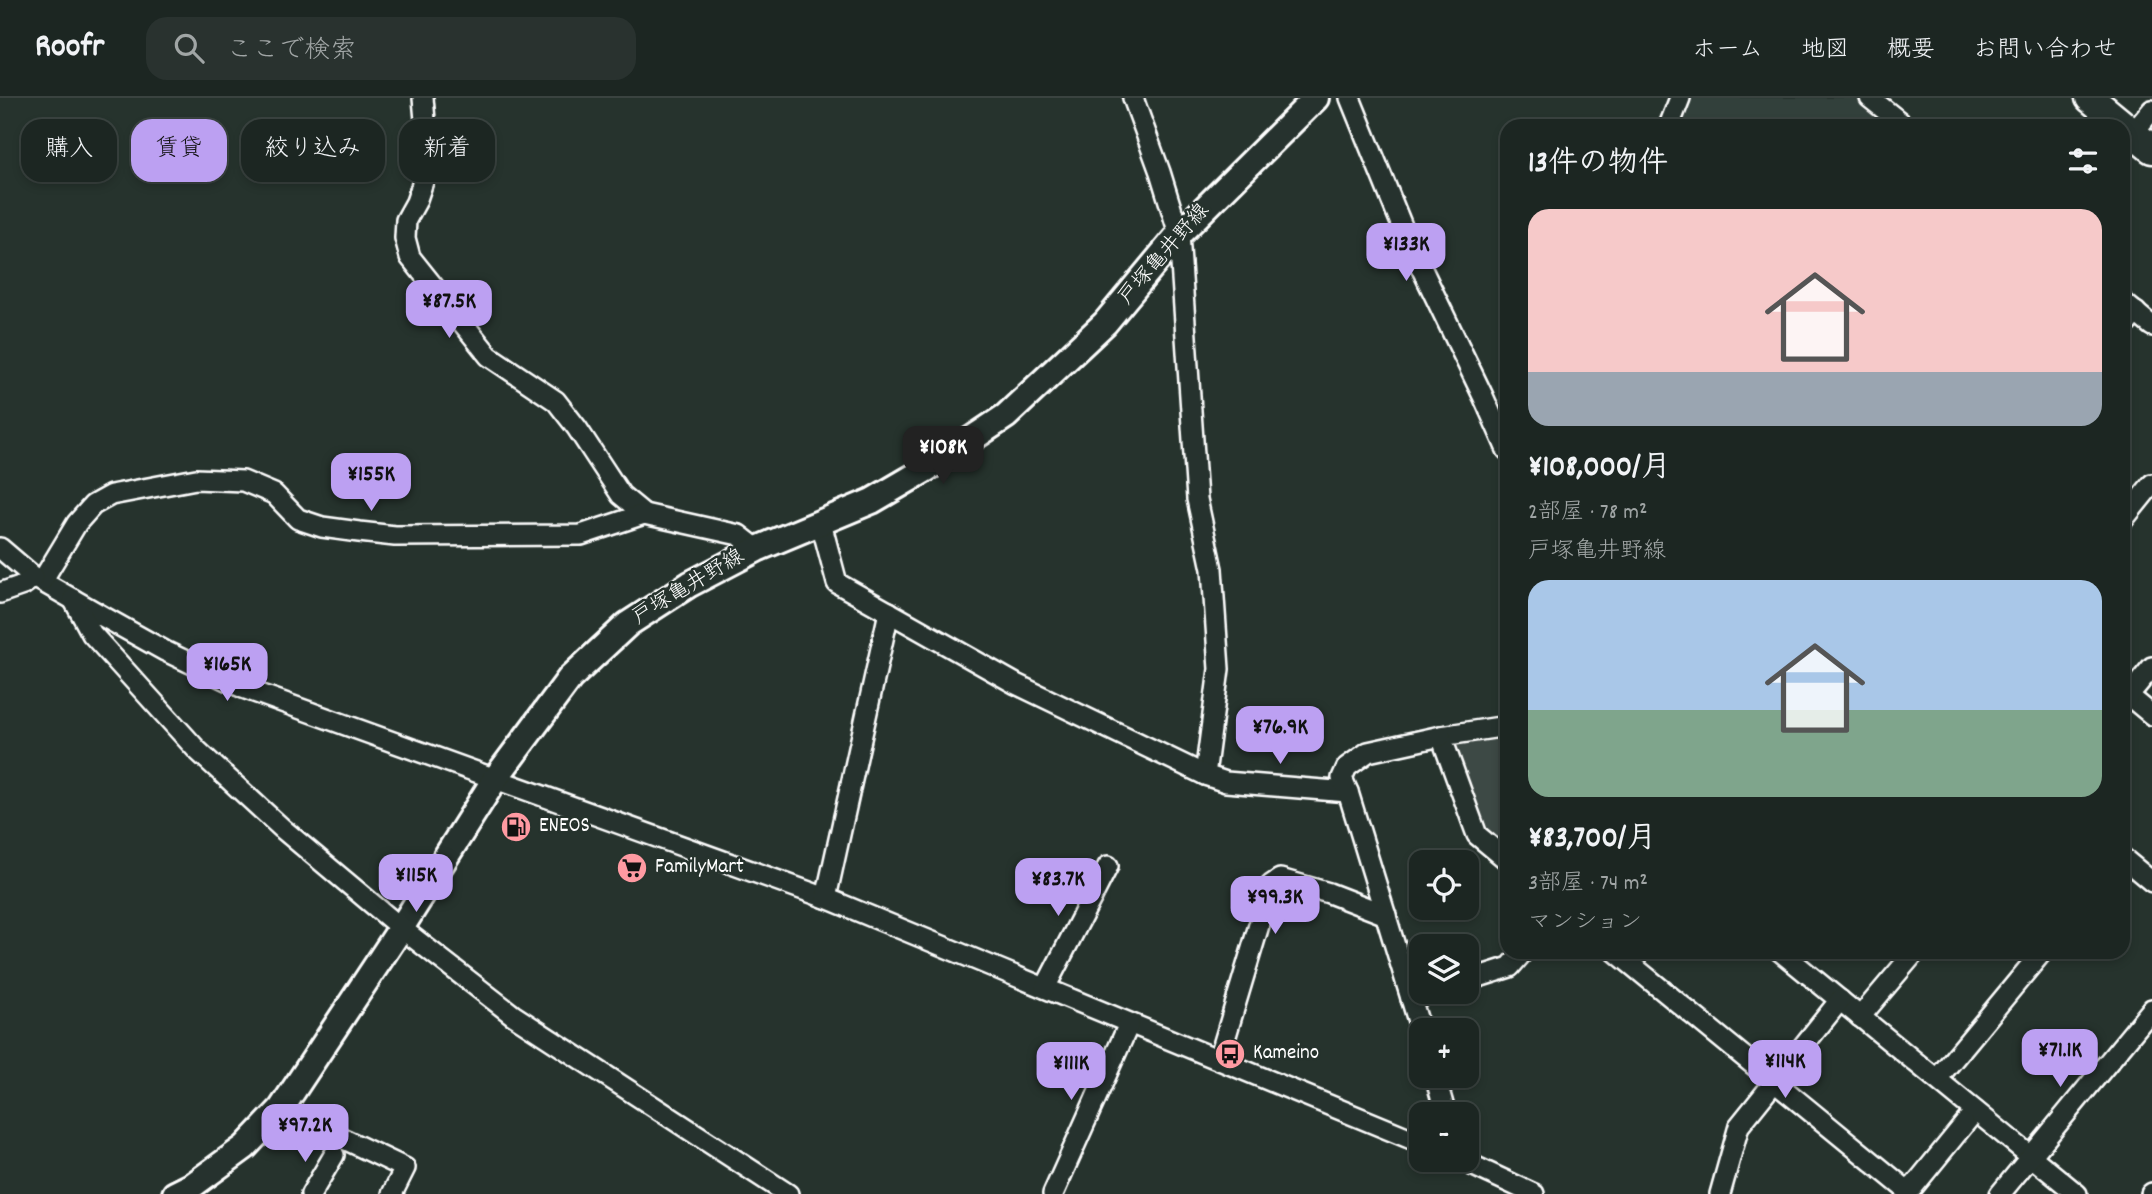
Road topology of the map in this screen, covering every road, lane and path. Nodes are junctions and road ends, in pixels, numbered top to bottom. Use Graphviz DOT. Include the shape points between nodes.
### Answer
graph roads {
  1 [pos="423,98"];
  2 [pos="1133,98"];
  3 [pos="1316,98"];
  4 [pos="1350,98"];
  5 [pos="1679,98"];
  6 [pos="1870,98"];
  7 [pos="2090,98"];
  8 [pos="2152,110"];
  9 [pos="1672,119"];
  10 [pos="1896,119"];
  11 [pos="2111,119"];
  12 [pos="2136,143"];
  13 [pos="1179,234"];
  14 [pos="2130,308"];
  15 [pos="2152,326"];
  16 [pos="1500,434"];
  17 [pos="2152,484"];
  18 [pos="2130,511"];
  19 [pos="644,514"];
  20 [pos="821,523"];
  21 [pos="0,548"];
  22 [pos="757,549"];
  23 [pos="38,579"];
  24 [pos="0,593"];
  25 [pos="71,597"];
  26 [pos="889,612"];
  27 [pos="2152,667"];
  28 [pos="2130,691"];
  29 [pos="2130,700"];
  30 [pos="2152,715"];
  31 [pos="1500,728"];
  32 [pos="1441,736"];
  33 [pos="1205,775"];
  34 [pos="495,779"];
  35 [pos="1349,792"];
  36 [pos="1500,854"];
  37 [pos="2130,864"];
  38 [pos="1108,866"];
  39 [pos="2152,882"];
  40 [pos="826,898"];
  41 [pos="1386,915"];
  42 [pos="401,928"];
  43 [pos="1517,959"];
  44 [pos="1632,959"];
  45 [pos="1790,959"];
  46 [pos="1909,959"];
  47 [pos="2036,959"];
  48 [pos="1479,977"];
  49 [pos="1045,988"];
  50 [pos="1409,992"];
  51 [pos="1840,1000"];
  52 [pos="2152,1009"];
  53 [pos="1860,1017"];
  54 [pos="1129,1024"];
  55 [pos="1219,1059"];
  56 [pos="1937,1079"];
  57 [pos="1773,1081"];
  58 [pos="281,1109"];
  59 [pos="1975,1111"];
  60 [pos="1409,1138"];
  61 [pos="334,1155"];
  62 [pos="2031,1156"];
  63 [pos="1478,1172"];
  64 [pos="1499,1187"];
  65 [pos="189,1191"];
  66 [pos="311,1194"];
  67 [pos="392,1194"];
  68 [pos="788,1194"];
  69 [pos="1053,1194"];
  70 [pos="1534,1194"];
  71 [pos="1720,1194"];
  72 [pos="2000,1194"];
  73 [pos="2077,1194"];
  1 -- 19 [label="street" via="429,164 406,220 410,257 489,356 556,401 621,495"];
  2 -- 13 [label="street"];
  3 -- 13 [label="main road, 戸塚亀井野線"];
  4 -- 16 [label="street" via="1406,236"];
  5 -- 9 [label="street"];
  6 -- 10 [label="street"];
  7 -- 11 [label="highway"];
  8 -- 12 [label="street"];
  13 -- 20 [label="main road, 戸塚亀井野線" via="1105,323 1006,415 925,470"];
  13 -- 33 [label="street" via="1197,499 1212,569 1219,669"];
  14 -- 15 [label="street"];
  17 -- 18 [label="street"];
  19 -- 22 [label="street" via="739,535"];
  19 -- 23 [label="street" via="581,535 395,536 322,527 298,519 274,494 243,481 196,479 111,495 93,505"];
  20 -- 22 [label="main road, 戸塚亀井野線"];
  20 -- 26 [label="street" via="837,583"];
  21 -- 23 [label="street"];
  22 -- 34 [label="main road, 戸塚亀井野線" via="628,624 570,678"];
  23 -- 24 [label="street"];
  23 -- 25 [label="street"];
  25 -- 34 [label="street" via="164,651 243,688"];
  25 -- 42 [label="street" via="92,635 197,750"];
  26 -- 33 [label="street" via="1016,684"];
  26 -- 40 [label="street"];
  27 -- 28 [label="street"];
  29 -- 30 [label="street"];
  31 -- 32 [label="street"];
  32 -- 35 [label="street" via="1368,752 1346,767 1342,778"];
  32 -- 36 [label="street" via="1477,835"];
  33 -- 35 [label="street" via="1226,782"];
  34 -- 40 [label="street"];
  34 -- 42 [label="main road, 戸塚亀井野線"];
  35 -- 41 [label="street"];
  37 -- 39 [label="street"];
  38 -- 49 [label="street"];
  40 -- 49 [label="street"];
  41 -- 50 [label="street"];
  41 -- 55 [label="street" via="1280,879 1271,885"];
  42 -- 58 [label="main road, 戸塚亀井野線"];
  42 -- 68 [label="street" via="513,1015"];
  43 -- 48 [label="street" via="1510,967"];
  44 -- 57 [label="street"];
  45 -- 51 [label="street"];
  46 -- 53 [label="street"];
  47 -- 56 [label="street"];
  49 -- 54 [label="street"];
  51 -- 53 [label="street"];
  51 -- 57 [label="street"];
  52 -- 62 [label="street"];
  53 -- 56 [label="street"];
  54 -- 55 [label="street"];
  54 -- 69 [label="street"];
  55 -- 60 [label="street"];
  56 -- 59 [label="street"];
  57 -- 59 [label="street" via="1909,1192"];
  57 -- 71 [label="street" via="1739,1126"];
  58 -- 65 [label="main road, 戸塚亀井野線" via="245,1147"];
  58 -- 67 [label="street" via="405,1168"];
  59 -- 62 [label="street"];
  61 -- 66 [label="street"];
  62 -- 72 [label="street"];
  62 -- 73 [label="street"];
  63 -- 64 [label="street"];
  64 -- 70 [label="street"];
}
